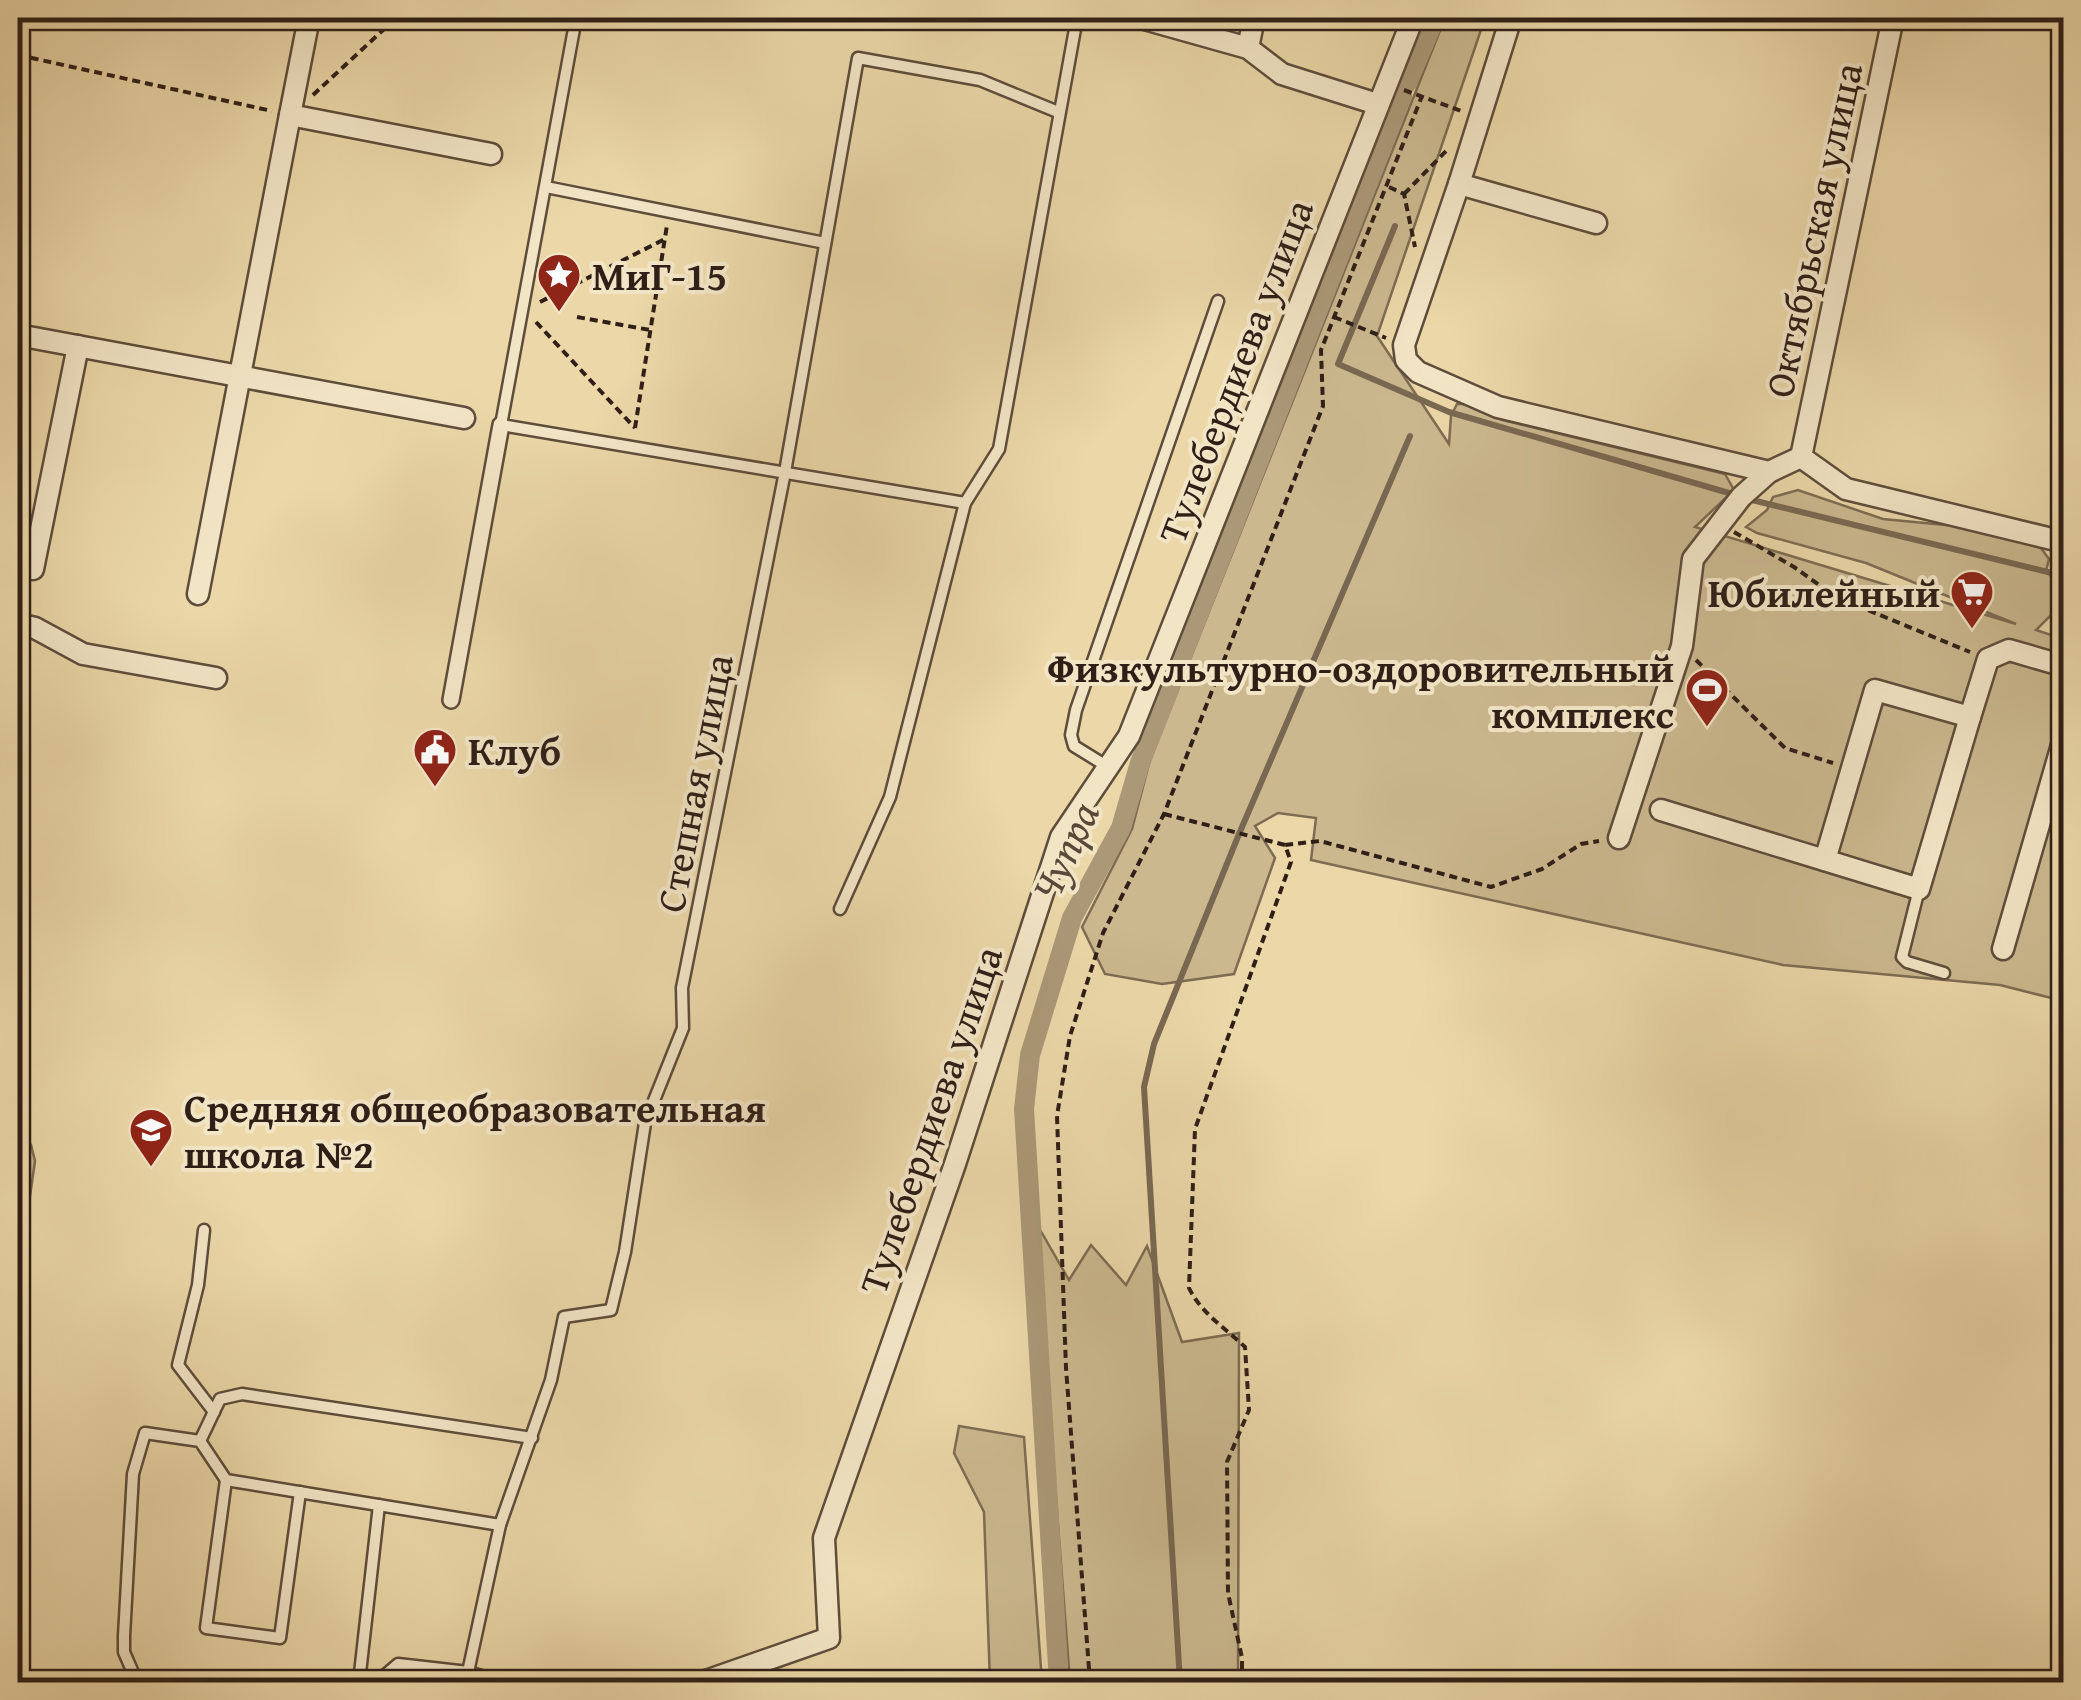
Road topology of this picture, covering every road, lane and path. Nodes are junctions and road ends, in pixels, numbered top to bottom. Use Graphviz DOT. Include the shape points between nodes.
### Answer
graph roads {
  1 [pos="309,18"];
  2 [pos="396,18"];
  3 [pos="576,18"];
  4 [pos="1077,18"];
  5 [pos="1141,18"];
  6 [pos="1254,18"];
  7 [pos="1413,18"];
  8 [pos="1511,18"];
  9 [pos="1894,18"];
  10 [pos="1248,48"];
  11 [pos="18,55"];
  12 [pos="1377,104"];
  13 [pos="1058,112"];
  14 [pos="290,116"];
  15 [pos="1480,118"];
  16 [pos="1454,143"];
  17 [pos="491,154"];
  18 [pos="1459,184"];
  19 [pos="1386,186"];
  20 [pos="546,187"];
  21 [pos="1404,194"];
  22 [pos="669,212"];
  23 [pos="1596,223"];
  24 [pos="665,239"];
  25 [pos="825,244"];
  26 [pos="1416,249"];
  27 [pos="1218,301"];
  28 [pos="524,310"];
  29 [pos="577,317"];
  30 [pos="1334,317"];
  31 [pos="650,330"];
  32 [pos="1367,330"];
  33 [pos="18,335"];
  34 [pos="78,346"];
  35 [pos="240,376"];
  36 [pos="464,418"];
  37 [pos="501,425"];
  38 [pos="1801,458"];
  39 [pos="785,472"];
  40 [pos="1770,472"];
  41 [pos="964,504"];
  42 [pos="1719,524"];
  43 [pos="2064,542"];
  44 [pos="18,565"];
  45 [pos="198,594"];
  46 [pos="18,624"];
  47 [pos="1682,646"];
  48 [pos="1988,660"];
  49 [pos="2064,666"];
  50 [pos="216,678"];
  51 [pos="451,700"];
  52 [pos="1970,717"];
  53 [pos="2064,738"];
  54 [pos="1108,766"];
  55 [pos="1852,769"];
  56 [pos="1661,810"];
  57 [pos="1164,814"];
  58 [pos="1619,838"];
  59 [pos="1284,845"];
  60 [pos="1825,860"];
  61 [pos="1919,889"];
  62 [pos="840,909"];
  63 [pos="2003,949"];
  64 [pos="1944,972"];
  65 [pos="204,1230"];
  66 [pos="214,1412"];
  67 [pos="532,1438"];
  68 [pos="200,1441"];
  69 [pos="226,1480"];
  70 [pos="300,1492"];
  71 [pos="379,1505"];
  72 [pos="500,1525"];
  73 [pos="468,1672"];
  74 [pos="137,1682"];
  75 [pos="359,1682"];
  76 [pos="376,1682"];
  77 [pos="502,1682"];
  78 [pos="703,1682"];
  79 [pos="1090,1682"];
  80 [pos="1242,1682"];
  1 -- 14 [label="street"];
  2 -- 14 [label="path"];
  3 -- 20 [label="lane"];
  4 -- 13 [label="lane"];
  5 -- 10 [label="street"];
  6 -- 10 [label="street"];
  7 -- 12 [label="street, Тулебердиева улица"];
  8 -- 15 [label="street"];
  9 -- 38 [label="street, Октябрьская улица"];
  10 -- 12 [label="street" via="1282,74"];
  11 -- 14 [label="path"];
  12 -- 54 [label="street, Тулебердиева улица" via="1129,736"];
  13 -- 25 [label="lane, Степная улица" via="980,80 858,58"];
  13 -- 41 [label="lane" via="999,449"];
  14 -- 17 [label="street"];
  14 -- 35 [label="street"];
  15 -- 18 [label="street"];
  15 -- 19 [label="path" via="1422,96"];
  16 -- 21 [label="path"];
  18 -- 23 [label="street"];
  18 -- 40 [label="street" via="1404,345 1406,360 1418,372 1498,407"];
  19 -- 21 [label="path"];
  19 -- 30 [label="path"];
  20 -- 22 [label="lane"];
  20 -- 28 [label="lane"];
  21 -- 26 [label="path"];
  22 -- 24 [label="path"];
  22 -- 25 [label="lane"];
  24 -- 28 [label="path"];
  24 -- 31 [label="path"];
  25 -- 39 [label="lane, Степная улица"];
  27 -- 54 [label="lane" via="1072,725 1074,746"];
  28 -- 31 [label="path" via="635,428"];
  28 -- 37 [label="lane"];
  29 -- 31 [label="path"];
  30 -- 32 [label="path"];
  30 -- 57 [label="path" via="1321,350 1323,406"];
  33 -- 34 [label="street"];
  34 -- 35 [label="street"];
  34 -- 44 [label="street" via="32,568"];
  35 -- 36 [label="street"];
  35 -- 45 [label="street"];
  37 -- 39 [label="lane"];
  37 -- 51 [label="street"];
  38 -- 40 [label="street"];
  38 -- 43 [label="street" via="1846,489"];
  39 -- 41 [label="lane"];
  39 -- 67 [label="lane, Степная улица" via="682,988 682,1028 645,1123 610,1310 564,1317"];
  40 -- 42 [label="street"];
  41 -- 62 [label="lane" via="890,797"];
  42 -- 47 [label="street" via="1692,559"];
  42 -- 48 [label="path" via="1836,597"];
  46 -- 50 [label="street" via="83,654"];
  47 -- 55 [label="path" via="1784,748"];
  47 -- 58 [label="street"];
  48 -- 49 [label="street" via="2009,650"];
  48 -- 52 [label="street"];
  52 -- 55 [label="street" via="1875,690"];
  52 -- 61 [label="street"];
  53 -- 63 [label="street"];
  54 -- 78 [label="street, Тулебердиева улица" via="1060,837 824,1538 829,1638"];
  55 -- 60 [label="street"];
  56 -- 60 [label="street"];
  57 -- 59 [label="path"];
  57 -- 79 [label="path" via="1103,933 1070,1036 1057,1116 1066,1368"];
  58 -- 59 [label="path" via="1581,844 1542,869 1490,887 1320,841"];
  59 -- 80 [label="path" via="1291,862 1195,1129 1189,1288 1199,1308 1245,1347 1249,1410 1227,1462 1228,1593"];
  60 -- 61 [label="street"];
  61 -- 64 [label="lane" via="1902,956"];
  65 -- 66 [label="lane" via="178,1366"];
  66 -- 67 [label="lane" via="220,1399 242,1394"];
  66 -- 68 [label="lane"];
  67 -- 72 [label="lane, Степная улица"];
  68 -- 69 [label="lane"];
  68 -- 74 [label="lane" via="145,1433 133,1474 124,1652"];
  69 -- 70 [label="lane"];
  69 -- 70 [label="lane" via="206,1628 280,1638"];
  70 -- 71 [label="lane"];
  71 -- 72 [label="lane"];
  71 -- 75 [label="lane"];
  72 -- 73 [label="lane, Степная улица"];
  73 -- 76 [label="lane" via="398,1664"];
  73 -- 77 [label="lane"];
}
